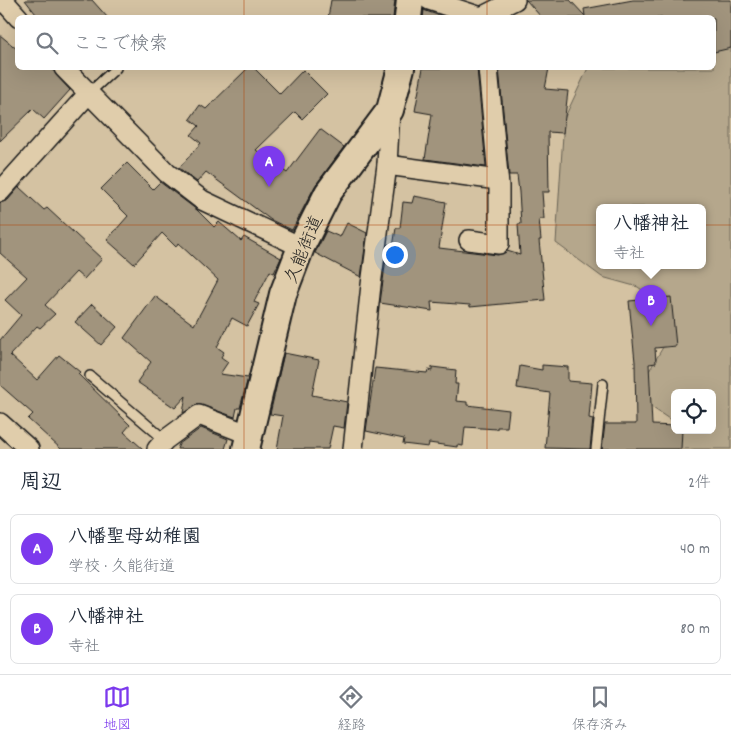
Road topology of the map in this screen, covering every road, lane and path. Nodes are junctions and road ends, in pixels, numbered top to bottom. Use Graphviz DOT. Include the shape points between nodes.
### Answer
graph roads {
  1 [pos="3,0"];
  2 [pos="410,0"];
  3 [pos="429,0"];
  4 [pos="515,0"];
  5 [pos="16,15"];
  6 [pos="408,15"];
  7 [pos="477,15"];
  8 [pos="487,15"];
  9 [pos="66,70"];
  10 [pos="114,70"];
  11 [pos="400,70"];
  12 [pos="488,70"];
  13 [pos="88,94"];
  14 [pos="390,110"];
  15 [pos="387,165"];
  16 [pos="498,180"];
  17 [pos="0,192"];
  18 [pos="469,240"];
  19 [pos="301,247"];
  20 [pos="90,376"];
  21 [pos="603,384"];
  22 [pos="0,423"];
  23 [pos="248,442"];
  24 [pos="161,444"];
  25 [pos="20,446"];
  26 [pos="352,449"];
  27 [pos="596,449"];
  1 -- 5 [label="street"];
  2 -- 6 [label="main road"];
  3 -- 7 [label="street"];
  4 -- 8 [label="street"];
  9 -- 13 [label="street"];
  10 -- 13 [label="lane"];
  11 -- 14 [label="main road, 久能街道"];
  12 -- 16 [label="street"];
  13 -- 17 [label="street"];
  13 -- 19 [label="street" via="167,173 202,200"];
  14 -- 15 [label="street"];
  14 -- 19 [label="main road, 久能街道" via="328,193"];
  15 -- 16 [label="street"];
  15 -- 26 [label="street"];
  16 -- 18 [label="street" via="499,244"];
  19 -- 23 [label="main road, 久能街道" via="283,294"];
  20 -- 24 [label="lane"];
  21 -- 27 [label="lane"];
  22 -- 25 [label="street"];
  23 -- 24 [label="street" via="199,415"];
}
